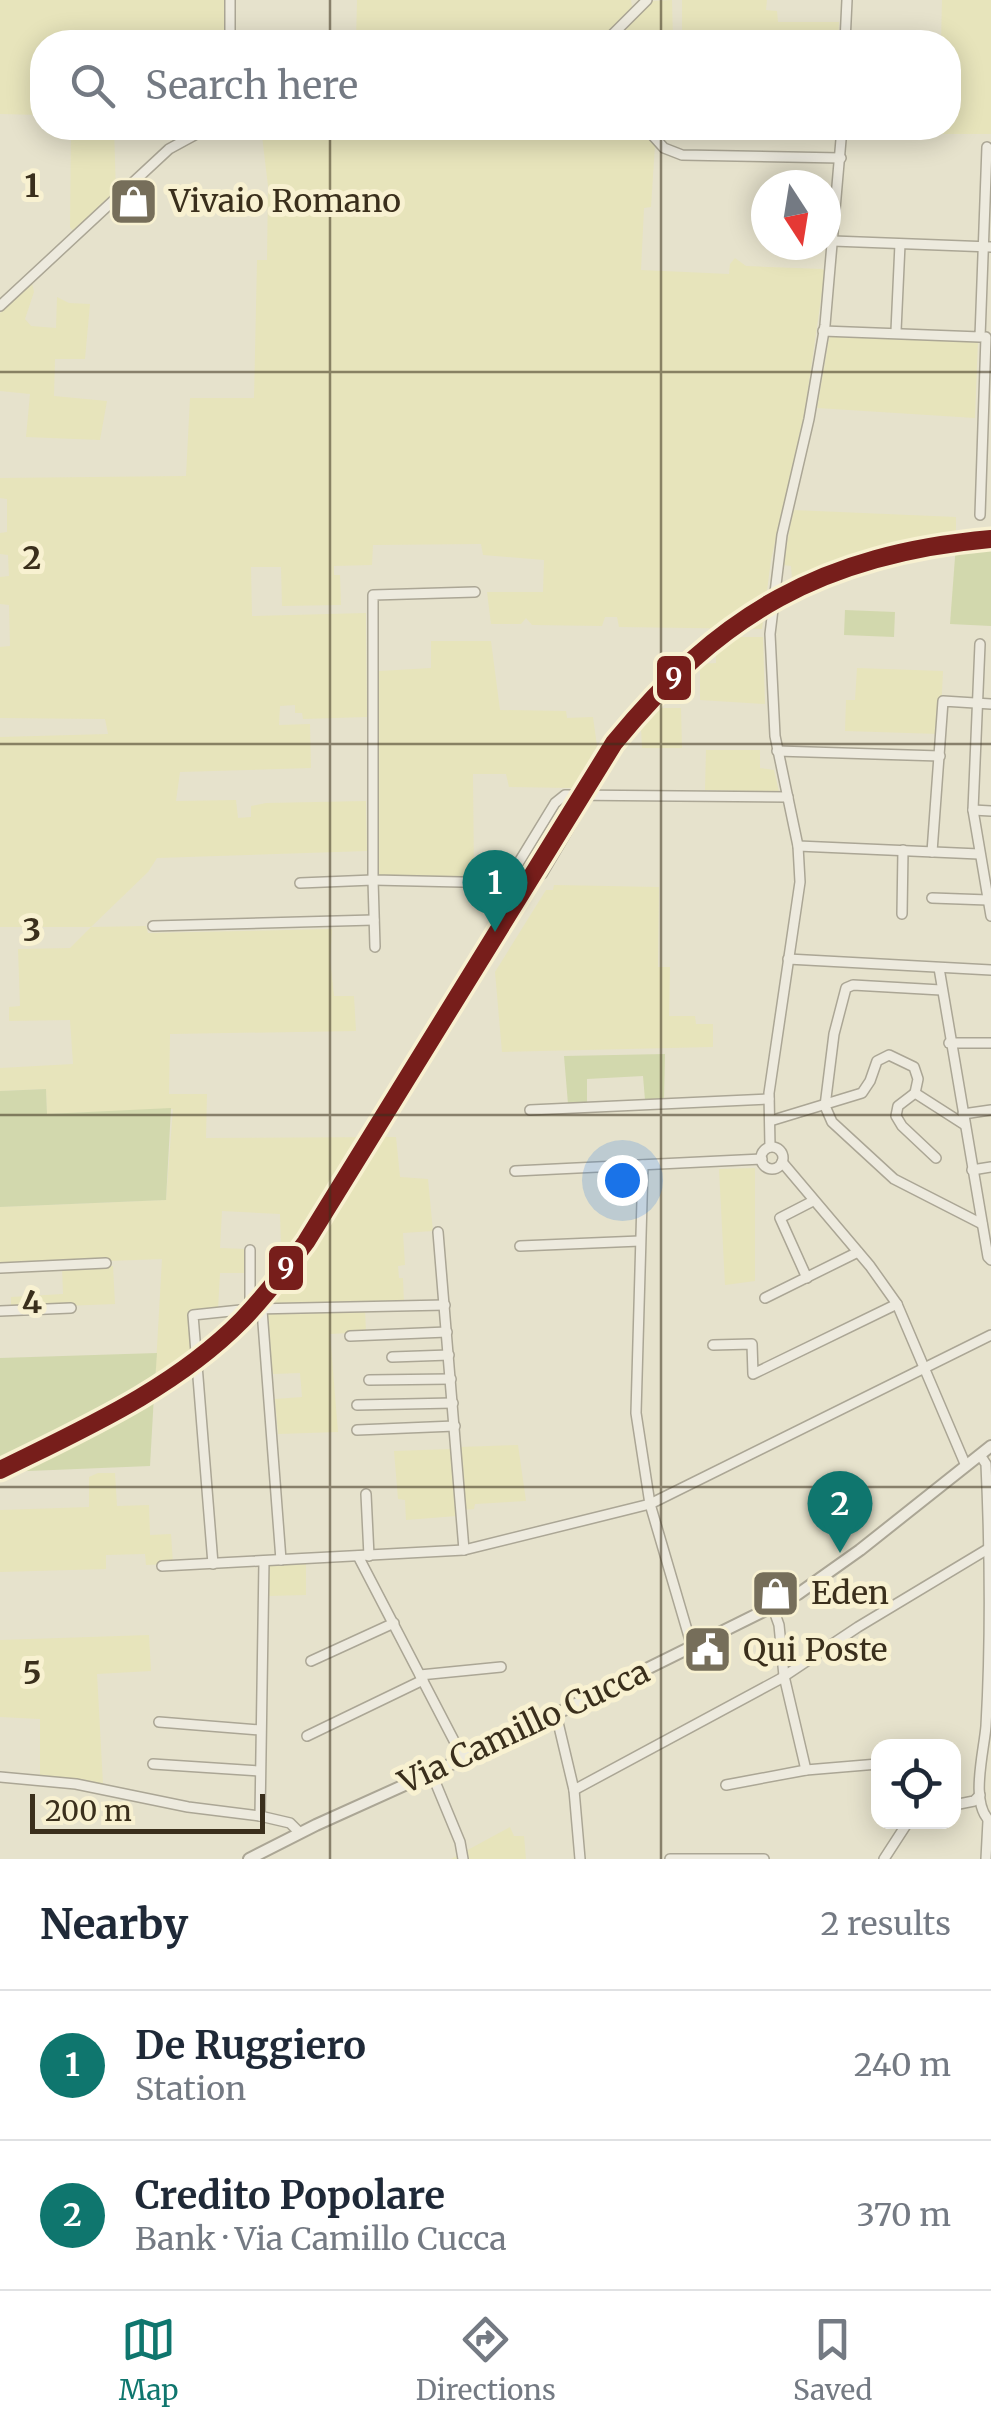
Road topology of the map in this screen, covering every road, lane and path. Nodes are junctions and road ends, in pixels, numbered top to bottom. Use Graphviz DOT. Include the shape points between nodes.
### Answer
graph roads {
  1 [pos="230,0"];
  2 [pos="648,0"];
  3 [pos="847,0"];
  4 [pos="230,30"];
  5 [pos="615,30"];
  6 [pos="846,30"];
  7 [pos="185,140"];
  8 [pos="657,140"];
  9 [pos="842,140"];
  10 [pos="988,147"];
  11 [pos="841,158"];
  12 [pos="840,170"];
  13 [pos="841,241"];
  14 [pos="900,244"];
  15 [pos="987,247"];
  16 [pos="831,260"];
  17 [pos="0,306"];
  18 [pos="896,330"];
  19 [pos="823,331"];
  20 [pos="985,337"];
  21 [pos="980,516"];
  22 [pos="475,592"];
  23 [pos="980,644"];
  24 [pos="978,703"];
  25 [pos="991,704"];
  26 [pos="778,750"];
  27 [pos="940,756"];
  28 [pos="975,756"];
  29 [pos="991,757"];
  30 [pos="588,794"];
  31 [pos="788,797"];
  32 [pos="973,810"];
  33 [pos="991,811"];
  34 [pos="798,846"];
  35 [pos="903,850"];
  36 [pos="932,852"];
  37 [pos="979,854"];
  38 [pos="513,870"];
  39 [pos="374,880"];
  40 [pos="300,884"];
  41 [pos="932,898"];
  42 [pos="988,900"];
  43 [pos="902,914"];
  44 [pos="991,916"];
  45 [pos="374,920"];
  46 [pos="152,926"];
  47 [pos="375,947"];
  48 [pos="788,958"];
  49 [pos="938,968"];
  50 [pos="991,970"];
  51 [pos="941,990"];
  52 [pos="991,1043"];
  53 [pos="949,1044"];
  54 [pos="915,1094"];
  55 [pos="769,1100"];
  56 [pos="825,1106"];
  57 [pos="530,1110"];
  58 [pos="991,1110"];
  59 [pos="963,1114"];
  60 [pos="770,1121"];
  61 [pos="965,1125"];
  62 [pos="770,1147"];
  63 [pos="936,1158"];
  64 [pos="762,1159"];
  65 [pos="782,1162"];
  66 [pos="643,1165"];
  67 [pos="991,1167"];
  68 [pos="972,1170"];
  69 [pos="514,1171"];
  70 [pos="814,1200"];
  71 [pos="982,1224"];
  72 [pos="438,1232"];
  73 [pos="640,1242"];
  74 [pos="520,1246"];
  75 [pos="250,1250"];
  76 [pos="858,1252"];
  77 [pos="991,1260"];
  78 [pos="106,1263"];
  79 [pos="0,1268"];
  80 [pos="808,1278"];
  81 [pos="765,1298"];
  82 [pos="896,1304"];
  83 [pos="445,1305"];
  84 [pos="71,1308"];
  85 [pos="256,1310"];
  86 [pos="0,1311"];
  87 [pos="447,1332"];
  88 [pos="350,1336"];
  89 [pos="991,1336"];
  90 [pos="713,1346"];
  91 [pos="449,1355"];
  92 [pos="392,1357"];
  93 [pos="926,1368"];
  94 [pos="451,1378"];
  95 [pos="370,1380"];
  96 [pos="453,1403"];
  97 [pos="358,1405"];
  98 [pos="455,1426"];
  99 [pos="358,1430"];
  100 [pos="991,1446"];
  101 [pos="980,1455"];
  102 [pos="966,1466"];
  103 [pos="366,1494"];
  104 [pos="650,1504"];
  105 [pos="990,1548"];
  106 [pos="464,1550"];
  107 [pos="364,1556"];
  108 [pos="282,1560"];
  109 [pos="264,1561"];
  110 [pos="213,1564"];
  111 [pos="162,1566"];
  112 [pos="772,1608"];
  113 [pos="394,1624"];
  114 [pos="692,1647"];
  115 [pos="311,1661"];
  116 [pos="990,1664"];
  117 [pos="501,1667"];
  118 [pos="784,1676"];
  119 [pos="422,1678"];
  120 [pos="556,1714"];
  121 [pos="159,1722"];
  122 [pos="260,1730"];
  123 [pos="307,1736"];
  124 [pos="464,1758"];
  125 [pos="153,1764"];
  126 [pos="871,1765"];
  127 [pos="806,1770"];
  128 [pos="259,1771"];
  129 [pos="431,1772"];
  130 [pos="0,1778"];
  131 [pos="726,1786"];
  132 [pos="574,1790"];
  133 [pos="980,1794"];
  134 [pos="961,1803"];
  135 [pos="260,1816"];
  136 [pos="989,1821"];
  137 [pos="903,1829"];
  138 [pos="300,1832"];
  139 [pos="249,1859"];
  140 [pos="463,1859"];
  141 [pos="580,1859"];
  142 [pos="670,1859"];
  143 [pos="764,1859"];
  144 [pos="884,1859"];
  145 [pos="986,1859"];
  1 -- 4 [label="street"];
  2 -- 5 [label="street"];
  3 -- 6 [label="street"];
  7 -- 17 [label="street"];
  8 -- 11 [label="street" via="682,155"];
  9 -- 11 [label="street"];
  10 -- 15 [label="street"];
  11 -- 12 [label="street"];
  13 -- 14 [label="street"];
  14 -- 15 [label="street"];
  14 -- 18 [label="street"];
  15 -- 20 [label="street"];
  16 -- 19 [label="street"];
  19 -- 20 [label="street"];
  19 -- 26 [label="street" via="774,588 770,654"];
  20 -- 21 [label="street"];
  22 -- 39 [label="street" via="372,595"];
  23 -- 24 [label="street"];
  24 -- 25 [label="street"];
  24 -- 27 [label="street" via="943,701"];
  24 -- 28 [label="street"];
  26 -- 27 [label="street"];
  26 -- 31 [label="street"];
  27 -- 36 [label="street"];
  28 -- 29 [label="street"];
  28 -- 32 [label="street"];
  30 -- 31 [label="street"];
  30 -- 38 [label="street" via="560,797"];
  30 -- 38 [label="street" via="542,874 532,878"];
  31 -- 34 [label="street"];
  32 -- 33 [label="street"];
  32 -- 37 [label="street"];
  34 -- 35 [label="street"];
  34 -- 48 [label="street" via="800,882"];
  35 -- 36 [label="street"];
  35 -- 43 [label="street"];
  36 -- 37 [label="street"];
  37 -- 42 [label="street"];
  38 -- 39 [label="street" via="505,885"];
  39 -- 40 [label="street"];
  39 -- 45 [label="street"];
  41 -- 42 [label="street"];
  42 -- 44 [label="street"];
  45 -- 46 [label="street"];
  45 -- 47 [label="street"];
  48 -- 49 [label="street"];
  48 -- 55 [label="street"];
  49 -- 50 [label="street"];
  49 -- 51 [label="street"];
  51 -- 53 [label="street"];
  51 -- 56 [label="street" via="846,988"];
  52 -- 53 [label="street"];
  53 -- 59 [label="street"];
  54 -- 56 [label="street" via="914,1067 890,1055 877,1061 862,1093"];
  54 -- 61 [label="street"];
  54 -- 63 [label="street" via="898,1106 896,1116"];
  55 -- 57 [label="street"];
  55 -- 60 [label="street"];
  56 -- 60 [label="street"];
  56 -- 71 [label="street" via="832,1122 894,1178"];
  58 -- 59 [label="street"];
  59 -- 61 [label="street"];
  60 -- 62 [label="street"];
  61 -- 68 [label="street"];
  62 -- 64 [label="street"];
  62 -- 65 [label="street" via="780,1150"];
  64 -- 65 [label="street" via="770,1168"];
  64 -- 66 [label="street"];
  65 -- 70 [label="street"];
  66 -- 69 [label="street"];
  66 -- 73 [label="street"];
  67 -- 68 [label="street"];
  68 -- 71 [label="street"];
  70 -- 76 [label="street"];
  70 -- 80 [label="street" via="780,1218"];
  71 -- 77 [label="street"];
  72 -- 83 [label="street"];
  73 -- 74 [label="street"];
  73 -- 104 [label="street" via="636,1413"];
  75 -- 85 [label="street"];
  76 -- 80 [label="street"];
  76 -- 82 [label="street"];
  78 -- 79 [label="street"];
  80 -- 81 [label="street"];
  82 -- 90 [label="street" via="753,1374 752,1344"];
  82 -- 93 [label="street"];
  83 -- 85 [label="street"];
  83 -- 87 [label="street"];
  84 -- 86 [label="street"];
  85 -- 108 [label="street"];
  85 -- 110 [label="street" via="193,1314"];
  87 -- 88 [label="street"];
  87 -- 91 [label="street"];
  89 -- 93 [label="street"];
  91 -- 92 [label="street"];
  91 -- 94 [label="street"];
  93 -- 102 [label="street"];
  93 -- 104 [label="street"];
  94 -- 95 [label="street"];
  94 -- 96 [label="street"];
  96 -- 97 [label="street"];
  96 -- 98 [label="street"];
  98 -- 99 [label="street"];
  98 -- 106 [label="street"];
  100 -- 101 [label="street, Via Camillo Cucca"];
  101 -- 102 [label="street, Via Camillo Cucca"];
  101 -- 105 [label="street" via="986,1464"];
  102 -- 112 [label="street, Via Camillo Cucca" via="821,1580"];
  103 -- 107 [label="street"];
  104 -- 106 [label="street"];
  104 -- 114 [label="street"];
  105 -- 116 [label="street"];
  105 -- 118 [label="street"];
  106 -- 107 [label="street"];
  107 -- 108 [label="street"];
  107 -- 113 [label="street"];
  108 -- 109 [label="street"];
  109 -- 110 [label="street"];
  109 -- 122 [label="street"];
  110 -- 111 [label="street"];
  112 -- 114 [label="street, Via Camillo Cucca"];
  112 -- 118 [label="street"];
  113 -- 115 [label="street"];
  113 -- 119 [label="street"];
  114 -- 120 [label="street, Via Camillo Cucca"];
  116 -- 133 [label="street"];
  117 -- 119 [label="street"];
  118 -- 127 [label="street"];
  118 -- 132 [label="street"];
  119 -- 123 [label="street"];
  119 -- 124 [label="street"];
  120 -- 124 [label="street, Via Camillo Cucca"];
  120 -- 132 [label="street"];
  121 -- 122 [label="street"];
  122 -- 128 [label="street"];
  124 -- 129 [label="street, Via Camillo Cucca"];
  125 -- 128 [label="street"];
  126 -- 127 [label="street"];
  127 -- 131 [label="street"];
  128 -- 135 [label="street"];
  129 -- 138 [label="street, Via Camillo Cucca"];
  129 -- 140 [label="street"];
  130 -- 135 [label="street" via="76,1784"];
  132 -- 141 [label="street"];
  133 -- 134 [label="street"];
  133 -- 136 [label="street"];
  135 -- 138 [label="street"];
  136 -- 145 [label="street"];
  137 -- 144 [label="street"];
  138 -- 139 [label="street, Via Camillo Cucca"];
  142 -- 143 [label="street"];
}
